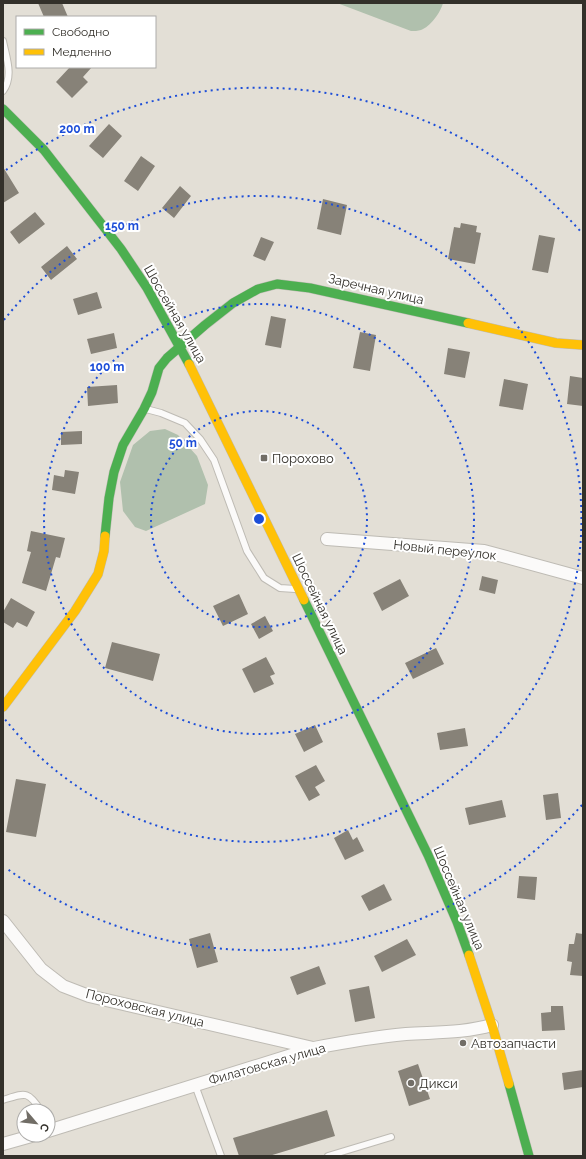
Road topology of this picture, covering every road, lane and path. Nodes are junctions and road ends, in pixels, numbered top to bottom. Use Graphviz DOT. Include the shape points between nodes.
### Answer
graph roads {
  1 [pos="3,41"];
  2 [pos="3,91"];
  3 [pos="3,109"];
  4 [pos="583,345"];
  5 [pos="180,346"];
  6 [pos="144,409"];
  7 [pos="327,539"];
  8 [pos="583,578"];
  9 [pos="298,590"];
  10 [pos="3,707"];
  11 [pos="3,921"];
  12 [pos="492,1026"];
  13 [pos="314,1048"];
  14 [pos="195,1085"];
  15 [pos="3,1100"];
  16 [pos="36,1103"];
  17 [pos="56,1127"];
  18 [pos="391,1137"];
  19 [pos="16,1140"];
  20 [pos="3,1144"];
  21 [pos="221,1156"];
  22 [pos="328,1156"];
  23 [pos="529,1156"];
  1 -- 2 [label="lane" via="9,75 8,85"];
  3 -- 5 [label="main road, Шоссейная улица" via="44,150 121,249"];
  4 -- 5 [label="main road, Заречная улица" via="556,343 310,288 277,284 258,289 233,303"];
  5 -- 6 [label="main road, Заречная улица" via="159,368"];
  5 -- 9 [label="main road, Шоссейная улица"];
  6 -- 9 [label="lane" via="161,413 185,424 200,439 214,460 247,551 264,578 280,588"];
  6 -- 10 [label="main road, Заречная улица" via="123,445 114,472 104,550 98,574 75,611"];
  7 -- 8 [label="street, Новый переулок" via="484,551"];
  9 -- 12 [label="main road, Шоссейная улица" via="428,855 457,922"];
  11 -- 13 [label="street, Пороховская улица" via="41,969 63,986 89,996"];
  12 -- 13 [label="street, Филатовская улица" via="473,1030 406,1034"];
  12 -- 23 [label="main road, Шоссейная улица"];
  13 -- 14 [label="street, Филатовская улица"];
  14 -- 17 [label="street, Филатовская улица"];
  14 -- 21 [label="lane"];
  15 -- 16 [label="lane" via="22,1094 31,1096"];
  18 -- 22 [label="lane"];
  19 -- 20 [label="street"];
}
